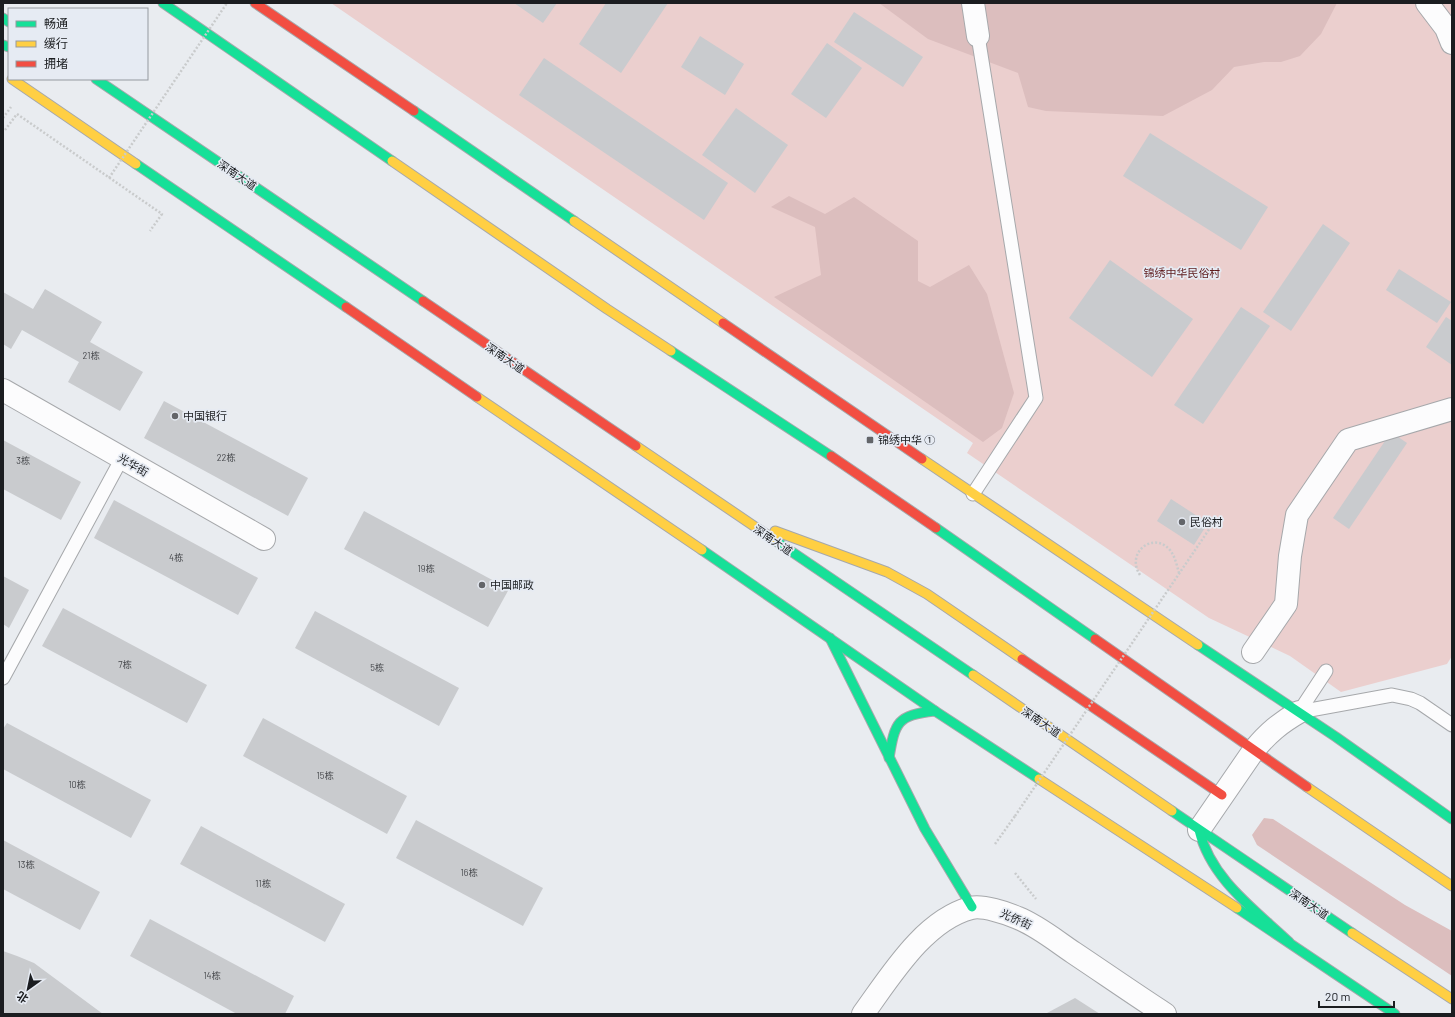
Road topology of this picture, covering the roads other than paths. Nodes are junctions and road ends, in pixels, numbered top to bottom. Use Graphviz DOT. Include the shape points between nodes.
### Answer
graph roads {
  1 [pos="163,3"];
  2 [pos="255,3"];
  3 [pos="973,3"];
  4 [pos="1427,3"];
  5 [pos="978,36"];
  6 [pos="1452,43"];
  7 [pos="13,80"];
  8 [pos="97,80"];
  9 [pos="3,390"];
  10 [pos="1452,409"];
  11 [pos="122,458"];
  12 [pos="973,494"];
  13 [pos="744,520"];
  14 [pos="264,539"];
  15 [pos="829,637"];
  16 [pos="1253,652"];
  17 [pos="1326,671"];
  18 [pos="3,678"];
  19 [pos="935,711"];
  20 [pos="1299,712"];
  21 [pos="1452,725"];
  22 [pos="1254,750"];
  23 [pos="889,758"];
  24 [pos="1222,795"];
  25 [pos="1452,819"];
  26 [pos="1199,830"];
  27 [pos="1452,886"];
  28 [pos="972,907"];
  29 [pos="1289,942"];
  30 [pos="1452,999"];
  31 [pos="863,1014"];
  32 [pos="1165,1014"];
  33 [pos="1395,1014"];
  1 -- 22 [label="main road" via="607,308 850,468"];
  2 -- 12 [label="main road"];
  3 -- 5 [label="street"];
  4 -- 6 [label="street" via="1446,28"];
  5 -- 12 [label="lane" via="1036,398"];
  7 -- 15 [label="main road"];
  8 -- 13 [label="main road, 深南大道"];
  9 -- 11 [label="street, 光华街"];
  10 -- 16 [label="street" via="1348,440 1297,515 1286,604"];
  11 -- 14 [label="street, 光华街"];
  11 -- 18 [label="lane"];
  12 -- 20 [label="main road"];
  13 -- 24 [label="main road" via="887,572 927,594"];
  13 -- 26 [label="main road, 深南大道"];
  15 -- 19 [label="main road"];
  15 -- 23 [label="main road"];
  17 -- 20 [label="lane"];
  19 -- 23 [label="main road" via="910,715 901,721 894,731"];
  19 -- 29 [label="main road"];
  20 -- 21 [label="lane" via="1392,695 1420,703"];
  20 -- 22 [label="street" via="1272,729"];
  20 -- 25 [label="main road"];
  22 -- 24 [label="street"];
  22 -- 27 [label="main road"];
  23 -- 28 [label="main road" via="925,829"];
  24 -- 26 [label="street"];
  26 -- 29 [label="main road" via="1206,853 1216,869 1233,889"];
  26 -- 30 [label="main road, 深南大道"];
  28 -- 31 [label="street, 光侨街" via="936,926 915,946"];
  28 -- 32 [label="street, 光侨街" via="996,910 1018,918"];
  29 -- 33 [label="main road"];
}
